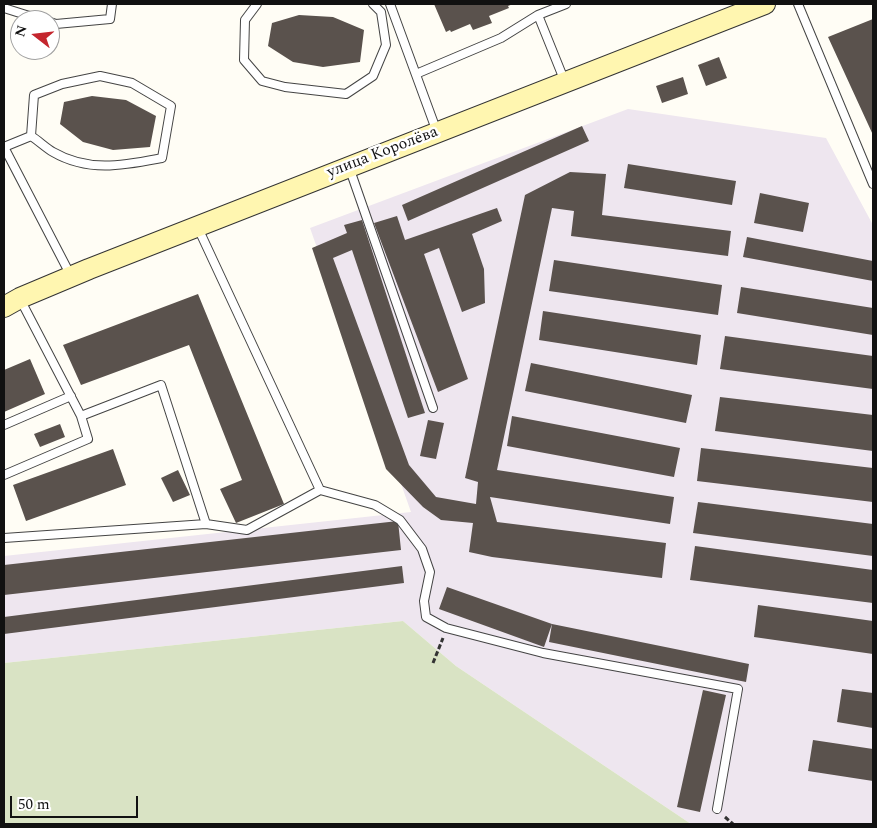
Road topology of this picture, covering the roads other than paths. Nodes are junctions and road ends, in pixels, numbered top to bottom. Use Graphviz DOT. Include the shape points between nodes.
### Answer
graph roads {
  1 [pos="112,4"];
  2 [pos="257,4"];
  3 [pos="373,4"];
  4 [pos="390,4"];
  5 [pos="566,4"];
  6 [pos="765,4"];
  7 [pos="798,4"];
  8 [pos="381,12"];
  9 [pos="393,12"];
  10 [pos="538,15"];
  11 [pos="60,24"];
  12 [pos="416,74"];
  13 [pos="565,82"];
  14 [pos="437,132"];
  15 [pos="32,136"];
  16 [pos="4,147"];
  17 [pos="349,167"];
  18 [pos="873,184"];
  19 [pos="197,227"];
  20 [pos="71,276"];
  21 [pos="12,303"];
  22 [pos="71,396"];
  23 [pos="433,408"];
  24 [pos="81,416"];
  25 [pos="4,426"];
  26 [pos="4,475"];
  27 [pos="320,490"];
  28 [pos="206,524"];
  29 [pos="4,538"];
  30 [pos="717,809"];
  1 -- 11 [label="lane" via="110,19"];
  2 -- 8 [label="lane" via="245,20 244,60 262,81 346,94 373,76 386,45"];
  3 -- 8 [label="lane"];
  4 -- 9 [label="lane"];
  5 -- 10 [label="lane"];
  6 -- 13 [label="street, улица Королёва" via="735,12"];
  7 -- 18 [label="lane"];
  8 -- 9 [label="lane"];
  9 -- 12 [label="lane"];
  10 -- 12 [label="lane" via="501,38"];
  10 -- 13 [label="lane"];
  12 -- 14 [label="lane"];
  13 -- 14 [label="street, улица Королёва"];
  14 -- 17 [label="street, улица Королёва"];
  15 -- 15 [label="lane" via="34,95 62,84 100,76 132,83 171,106 162,158 118,166 86,165 54,153"];
  15 -- 16 [label="lane"];
  16 -- 20 [label="lane"];
  17 -- 19 [label="street, улица Королёва"];
  17 -- 23 [label="lane"];
  19 -- 20 [label="street, улица Королёва"];
  19 -- 27 [label="lane"];
  20 -- 21 [label="street, улица Королёва"];
  21 -- 22 [label="lane"];
  22 -- 24 [label="lane"];
  22 -- 25 [label="lane"];
  24 -- 26 [label="lane" via="88,438"];
  24 -- 28 [label="lane" via="161,385"];
  27 -- 28 [label="lane" via="246,530"];
  27 -- 30 [label="lane" via="375,505 400,520 422,549 430,572 424,601 426,616 446,628 543,653 738,689"];
  28 -- 29 [label="lane"];
}
